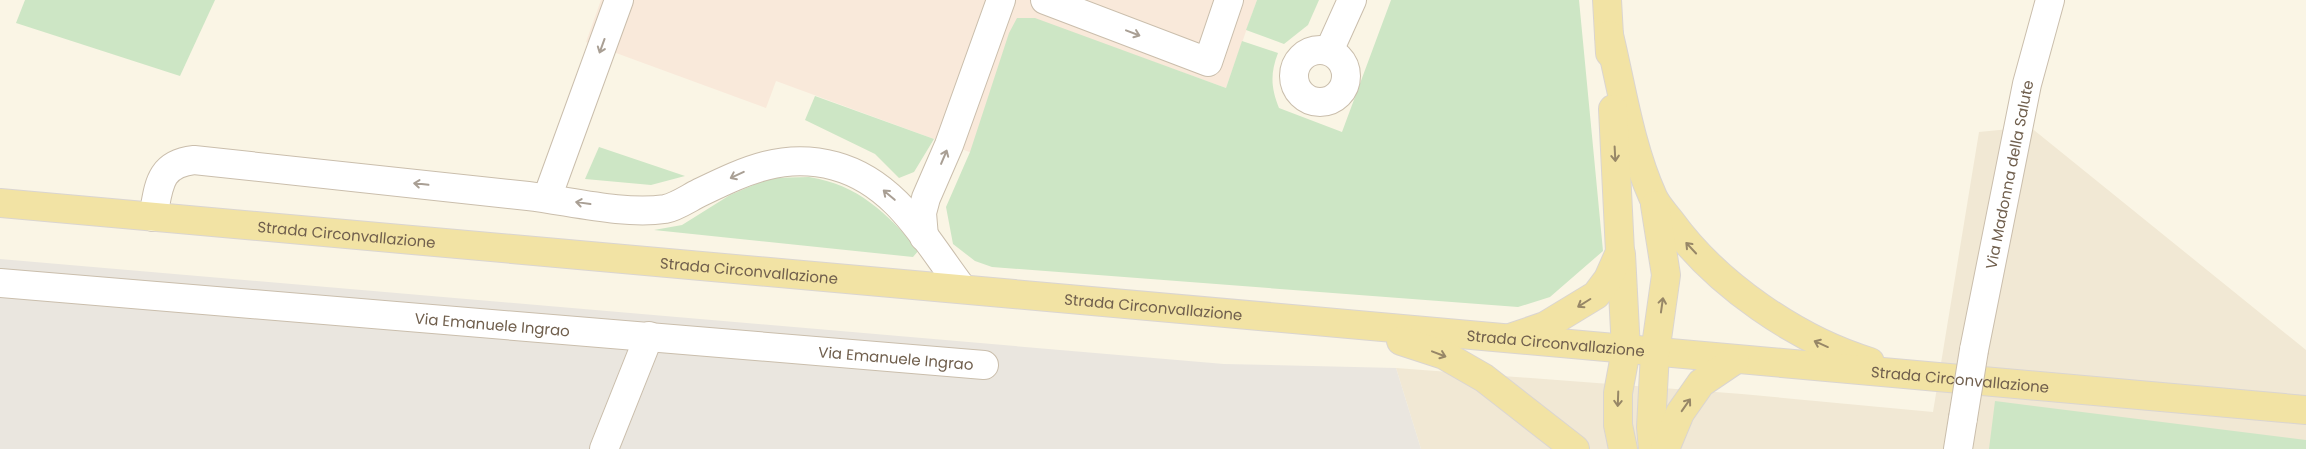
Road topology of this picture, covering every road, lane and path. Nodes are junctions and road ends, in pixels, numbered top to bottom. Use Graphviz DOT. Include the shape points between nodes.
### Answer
graph roads {
  1 [pos="619,0"];
  2 [pos="1002,0"];
  3 [pos="1045,0"];
  4 [pos="1229,0"];
  5 [pos="1352,0"];
  6 [pos="1607,0"];
  7 [pos="2050,0"];
  8 [pos="1090,8"];
  9 [pos="1610,35"];
  10 [pos="1330,51"];
  11 [pos="547,198"];
  12 [pos="1654,198"];
  13 [pos="0,203"];
  14 [pos="153,217"];
  15 [pos="924,236"];
  16 [pos="1620,252"];
  17 [pos="0,283"];
  18 [pos="962,288"];
  19 [pos="1360,326"];
  20 [pos="650,336"];
  21 [pos="1505,340"];
  22 [pos="1626,350"];
  23 [pos="1655,353"];
  24 [pos="1735,360"];
  25 [pos="984,365"];
  26 [pos="1916,377"];
  27 [pos="2306,410"];
  28 [pos="604,449"];
  29 [pos="1575,449"];
  30 [pos="1623,449"];
  31 [pos="1654,449"];
  32 [pos="1665,449"];
  33 [pos="1958,449"];
  1 -- 11 [label="street, one-way"];
  15 -- 2 [label="street, one-way" via="922,213 926,198"];
  3 -- 8 [label="street"];
  8 -- 4 [label="street, one-way" via="1208,62"];
  5 -- 10 [label="street"];
  6 -- 9 [label="main road"];
  7 -- 33 [label="street, Via Madonna della Salute, bridge" via="2027,84 1974,350"];
  9 -- 12 [label="main road" via="1633,139"];
  9 -- 16 [label="main road, one-way"];
  11 -- 14 [label="street, one-way" via="194,160 182,161 163,175"];
  15 -- 11 [label="street, one-way" via="906,211 877,185 835,166 813,162 788,161 741,172 667,209 626,209"];
  23 -- 12 [label="main road, one-way" via="1666,275"];
  26 -- 12 [label="main road, one-way" via="1848,356 1806,337 1722,279 1687,245"];
  13 -- 14 [label="main road, Strada Circonvallazione"];
  14 -- 18 [label="main road, Strada Circonvallazione"];
  15 -- 18 [label="street"];
  16 -- 21 [label="main road, one-way" via="1608,279 1596,295 1545,326"];
  16 -- 22 [label="main road"];
  17 -- 20 [label="street, Via Emanuele Ingrao"];
  18 -- 19 [label="main road, Strada Circonvallazione"];
  19 -- 21 [label="main road, Strada Circonvallazione"];
  19 -- 29 [label="main road, one-way" via="1444,355 1484,378"];
  20 -- 25 [label="street, Via Emanuele Ingrao"];
  20 -- 28 [label="street"];
  21 -- 22 [label="main road, Strada Circonvallazione"];
  22 -- 23 [label="main road, Strada Circonvallazione"];
  22 -- 30 [label="main road, one-way" via="1618,393 1618,426"];
  23 -- 24 [label="main road, Strada Circonvallazione"];
  23 -- 31 [label="main road" via="1651,427"];
  24 -- 26 [label="main road, Strada Circonvallazione"];
  32 -- 24 [label="main road, one-way" via="1680,413 1701,383"];
  26 -- 27 [label="main road, Strada Circonvallazione"];
}
